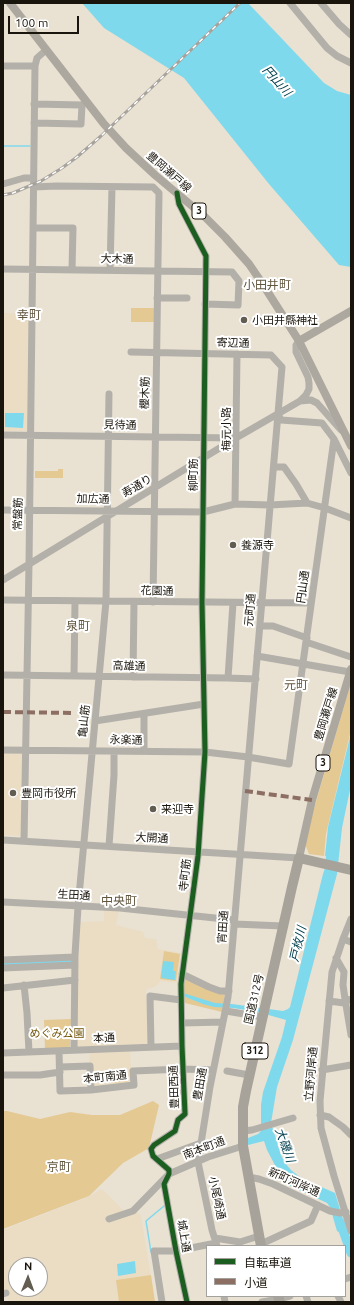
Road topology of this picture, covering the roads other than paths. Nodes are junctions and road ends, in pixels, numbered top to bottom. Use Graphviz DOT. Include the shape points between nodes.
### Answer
graph roads {
  1 [pos="10,3"];
  2 [pos="290,3"];
  3 [pos="321,3"];
  4 [pos="351,35"];
  5 [pos="46,50"];
  6 [pos="351,63"];
  7 [pos="3,66"];
  8 [pos="34,66"];
  9 [pos="84,103"];
  10 [pos="34,104"];
  11 [pos="34,123"];
  12 [pos="33,178"];
  13 [pos="3,184"];
  14 [pos="34,187"];
  15 [pos="112,187"];
  16 [pos="177,193"];
  17 [pos="33,228"];
  18 [pos="3,269"];
  19 [pos="33,270"];
  20 [pos="72,270"];
  21 [pos="110,270"];
  22 [pos="157,271"];
  23 [pos="205,272"];
  24 [pos="157,298"];
  25 [pos="187,298"];
  26 [pos="205,304"];
  27 [pos="351,311"];
  28 [pos="302,340"];
  29 [pos="131,352"];
  30 [pos="156,353"];
  31 [pos="204,354"];
  32 [pos="237,354"];
  33 [pos="282,367"];
  34 [pos="109,394"];
  35 [pos="300,401"];
  36 [pos="280,413"];
  37 [pos="345,434"];
  38 [pos="3,435"];
  39 [pos="30,435"];
  40 [pos="108,436"];
  41 [pos="155,437"];
  42 [pos="204,438"];
  43 [pos="236,438"];
  44 [pos="334,439"];
  45 [pos="351,446"];
  46 [pos="203,459"];
  47 [pos="274,466"];
  48 [pos="351,473"];
  49 [pos="154,488"];
  50 [pos="307,503"];
  51 [pos="235,504"];
  52 [pos="270,505"];
  53 [pos="325,508"];
  54 [pos="3,510"];
  55 [pos="29,510"];
  56 [pos="116,511"];
  57 [pos="154,511"];
  58 [pos="203,512"];
  59 [pos="107,513"];
  60 [pos="351,518"];
  61 [pos="29,564"];
  62 [pos="3,580"];
  63 [pos="3,600"];
  64 [pos="28,601"];
  65 [pos="75,601"];
  66 [pos="106,601"];
  67 [pos="134,602"];
  68 [pos="153,602"];
  69 [pos="202,602"];
  70 [pos="233,603"];
  71 [pos="262,603"];
  72 [pos="312,603"];
  73 [pos="260,626"];
  74 [pos="306,640"];
  75 [pos="258,656"];
  76 [pos="351,656"];
  77 [pos="304,663"];
  78 [pos="350,670"];
  79 [pos="3,675"];
  80 [pos="27,675"];
  81 [pos="74,676"];
  82 [pos="99,677"];
  83 [pos="133,677"];
  84 [pos="203,678"];
  85 [pos="228,678"];
  86 [pos="256,679"];
  87 [pos="204,704"];
  88 [pos="144,714"];
  89 [pos="95,721"];
  90 [pos="3,750"];
  91 [pos="25,750"];
  92 [pos="92,750"];
  93 [pos="114,751"];
  94 [pos="144,751"];
  95 [pos="205,752"];
  96 [pos="248,757"];
  97 [pos="3,840"];
  98 [pos="24,841"];
  99 [pos="83,845"];
  100 [pos="109,846"];
  101 [pos="198,852"];
  102 [pos="240,854"];
  103 [pos="299,858"];
  104 [pos="351,870"];
  105 [pos="3,902"];
  106 [pos="78,907"];
  107 [pos="191,915"];
  108 [pos="351,919"];
  109 [pos="234,922"];
  110 [pos="283,926"];
  111 [pos="343,939"];
  112 [pos="351,942"];
  113 [pos="75,957"];
  114 [pos="336,958"];
  115 [pos="3,960"];
  116 [pos="75,965"];
  117 [pos="3,968"];
  118 [pos="182,974"];
  119 [pos="75,980"];
  120 [pos="24,986"];
  121 [pos="3,988"];
  122 [pos="229,992"];
  123 [pos="181,1000"];
  124 [pos="348,1000"];
  125 [pos="330,1002"];
  126 [pos="227,1007"];
  127 [pos="262,1017"];
  128 [pos="223,1022"];
  129 [pos="182,1023"];
  130 [pos="351,1035"];
  131 [pos="182,1046"];
  132 [pos="151,1047"];
  133 [pos="74,1050"];
  134 [pos="59,1051"];
  135 [pos="29,1052"];
  136 [pos="3,1053"];
  137 [pos="351,1064"];
  138 [pos="183,1069"];
  139 [pos="60,1070"];
  140 [pos="213,1070"];
  141 [pos="227,1070"];
  142 [pos="322,1070"];
  143 [pos="3,1075"];
  144 [pos="249,1075"];
  145 [pos="91,1090"];
  146 [pos="320,1115"];
  147 [pos="293,1118"];
  148 [pos="247,1131"];
  149 [pos="351,1135"];
  150 [pos="201,1143"];
  151 [pos="243,1146"];
  152 [pos="157,1160"];
  153 [pos="198,1162"];
  154 [pos="169,1174"];
  155 [pos="248,1177"];
  156 [pos="318,1205"];
  157 [pos="344,1212"];
  158 [pos="109,1219"];
  159 [pos="351,1231"];
  160 [pos="216,1242"];
  161 [pos="260,1242"];
  162 [pos="176,1251"];
  163 [pos="279,1299"];
  164 [pos="162,1302"];
  165 [pos="187,1302"];
  166 [pos="262,1302"];
  1 -- 5 [label="main road, 豊岡瀬戸線 / 3"];
  2 -- 6 [label="street" via="328,48"];
  3 -- 4 [label="street"];
  5 -- 8 [label="street" via="37,58"];
  5 -- 9 [label="main road, 豊岡瀬戸線 / 3"];
  7 -- 8 [label="street"];
  8 -- 10 [label="street, 常盤筋"];
  9 -- 10 [label="street"];
  9 -- 11 [label="street" via="81,124"];
  9 -- 16 [label="main road, 豊岡瀬戸線 / 3" via="126,148"];
  10 -- 11 [label="street, 常盤筋"];
  11 -- 12 [label="street, 常盤筋"];
  12 -- 13 [label="street"];
  12 -- 14 [label="street, 常盤筋"];
  14 -- 15 [label="street"];
  14 -- 17 [label="street, 常盤筋"];
  15 -- 21 [label="street"];
  15 -- 22 [label="street, 櫻木筋" via="153,188 159,193"];
  16 -- 23 [label="street, 柳町筋" via="179,204 206,256"];
  16 -- 28 [label="main road, 豊岡瀬戸線 / 3" via="242,255"];
  17 -- 19 [label="street, 常盤筋"];
  17 -- 20 [label="street" via="73,228"];
  18 -- 19 [label="street, 大木通"];
  19 -- 20 [label="street, 大木通"];
  19 -- 39 [label="street, 常盤筋"];
  20 -- 21 [label="street, 大木通"];
  21 -- 22 [label="street, 大木通"];
  22 -- 23 [label="street, 大木通"];
  22 -- 24 [label="street, 櫻木筋"];
  23 -- 26 [label="street, 柳町筋"];
  23 -- 26 [label="street, 大木通" via="232,272 239,281 238,305"];
  24 -- 25 [label="street"];
  24 -- 30 [label="street, 櫻木筋"];
  26 -- 31 [label="street, 柳町筋"];
  27 -- 28 [label="main road"];
  28 -- 35 [label="street" via="296,345 296,350 309,389"];
  28 -- 37 [label="main road, 豊岡瀬戸線 / 3"];
  29 -- 30 [label="street, 寄辺通"];
  30 -- 31 [label="street, 寄辺通"];
  30 -- 41 [label="street, 櫻木筋"];
  31 -- 32 [label="street, 寄辺通"];
  31 -- 42 [label="street, 柳町筋"];
  32 -- 33 [label="street, 寄辺通" via="272,355"];
  32 -- 43 [label="street, 梅元小路"];
  33 -- 36 [label="street, 元町通"];
  34 -- 40 [label="street, 亀山筋"];
  35 -- 36 [label="street, 寿通り"];
  35 -- 37 [label="street" via="316,402"];
  36 -- 43 [label="street, 寿通り"];
  36 -- 44 [label="street" via="281,420 322,422"];
  36 -- 47 [label="street, 元町通"];
  37 -- 45 [label="main road, 豊岡瀬戸線 / 3"];
  38 -- 39 [label="street, 見待通"];
  39 -- 40 [label="street, 見待通"];
  39 -- 55 [label="street, 常盤筋"];
  40 -- 41 [label="street, 見待通"];
  40 -- 59 [label="street, 亀山筋"];
  41 -- 42 [label="street, 見待通"];
  41 -- 49 [label="street, 櫻木筋"];
  42 -- 43 [label="street, 見待通"];
  42 -- 46 [label="street, 柳町筋"];
  43 -- 46 [label="street, 寿通り"];
  43 -- 51 [label="street, 梅元小路"];
  44 -- 48 [label="street"];
  44 -- 53 [label="street, 円山通"];
  46 -- 49 [label="street, 寿通り"];
  46 -- 58 [label="street, 柳町筋"];
  47 -- 50 [label="street" via="284,468"];
  47 -- 52 [label="street, 元町通"];
  49 -- 56 [label="street, 寿通り"];
  49 -- 57 [label="street, 櫻木筋"];
  50 -- 52 [label="street, 加広通"];
  50 -- 53 [label="street, 加広通"];
  51 -- 52 [label="street, 加広通"];
  51 -- 58 [label="street, 加広通"];
  52 -- 71 [label="street, 元町通"];
  53 -- 60 [label="street, 加広通"];
  53 -- 72 [label="street, 円山通"];
  54 -- 55 [label="street, 加広通"];
  55 -- 59 [label="street, 加広通"];
  55 -- 61 [label="street, 常盤筋"];
  56 -- 57 [label="street, 加広通"];
  56 -- 59 [label="street, 寿通り"];
  57 -- 58 [label="street, 加広通"];
  57 -- 68 [label="street, 櫻木筋"];
  58 -- 69 [label="street, 柳町筋"];
  59 -- 61 [label="street, 寿通り"];
  59 -- 66 [label="street, 亀山筋"];
  61 -- 62 [label="street, 寿通り"];
  61 -- 64 [label="street, 常盤筋"];
  63 -- 64 [label="street, 花園通"];
  64 -- 65 [label="street, 花園通"];
  64 -- 80 [label="street, 常盤筋"];
  65 -- 66 [label="street, 花園通"];
  65 -- 81 [label="street"];
  66 -- 67 [label="street, 花園通"];
  66 -- 82 [label="street, 亀山筋"];
  67 -- 68 [label="street, 花園通"];
  67 -- 83 [label="street"];
  68 -- 69 [label="street, 花園通"];
  69 -- 70 [label="street, 花園通"];
  69 -- 84 [label="street, 柳町筋"];
  70 -- 71 [label="street, 花園通"];
  70 -- 85 [label="street"];
  71 -- 72 [label="street, 花園通"];
  71 -- 73 [label="street, 元町通"];
  72 -- 74 [label="street, 円山通"];
  73 -- 74 [label="street" via="273,626"];
  73 -- 75 [label="street, 元町通"];
  74 -- 76 [label="street"];
  74 -- 77 [label="street, 円山通"];
  75 -- 77 [label="street"];
  75 -- 86 [label="street, 元町通"];
  77 -- 78 [label="street"];
  77 -- 96 [label="street, 円山通" via="290,764"];
  78 -- 103 [label="main road, 豊岡瀬戸線 / 3" via="312,800"];
  79 -- 80 [label="street, 高雄通"];
  80 -- 81 [label="street, 高雄通"];
  80 -- 91 [label="street, 常盤筋"];
  81 -- 82 [label="street, 高雄通"];
  82 -- 83 [label="street, 高雄通"];
  82 -- 89 [label="street, 亀山筋"];
  83 -- 84 [label="street, 高雄通"];
  84 -- 85 [label="street, 高雄通"];
  84 -- 87 [label="street, 柳町筋"];
  85 -- 86 [label="street, 高雄通"];
  86 -- 96 [label="street, 元町通"];
  87 -- 88 [label="street"];
  87 -- 95 [label="street, 柳町筋"];
  88 -- 89 [label="street"];
  88 -- 94 [label="street"];
  89 -- 92 [label="street, 亀山筋"];
  90 -- 91 [label="street, 永楽通"];
  91 -- 92 [label="street, 永楽通"];
  91 -- 98 [label="street, 常盤筋"];
  92 -- 93 [label="street, 永楽通"];
  92 -- 99 [label="street, 亀山筋"];
  93 -- 94 [label="street, 永楽通"];
  93 -- 100 [label="street"];
  94 -- 95 [label="street, 永楽通"];
  95 -- 96 [label="street, 永楽通"];
  95 -- 101 [label="street, 寺町筋"];
  96 -- 102 [label="street, 元町通"];
  97 -- 98 [label="street, 大開通"];
  98 -- 99 [label="street, 大開通"];
  99 -- 100 [label="street, 大開通"];
  99 -- 106 [label="street, 亀山筋"];
  100 -- 101 [label="street, 大開通"];
  101 -- 102 [label="street, 大開通"];
  101 -- 107 [label="street, 寺町筋"];
  102 -- 103 [label="street, 大開通"];
  102 -- 109 [label="street, 宵田通"];
  103 -- 104 [label="highway"];
  103 -- 110 [label="highway, 国道312号 / 312"];
  105 -- 106 [label="street, 生田通"];
  106 -- 107 [label="street, 生田通"];
  106 -- 113 [label="street, 亀山筋"];
  107 -- 109 [label="street, 生田通"];
  107 -- 118 [label="street, 寺町筋"];
  108 -- 111 [label="street, 立野河岸通"];
  109 -- 110 [label="street, 生田通"];
  109 -- 122 [label="street, 宵田通"];
  110 -- 127 [label="highway, 国道312号 / 312"];
  111 -- 112 [label="street"];
  111 -- 114 [label="street, 立野河岸通"];
  113 -- 115 [label="street"];
  113 -- 116 [label="street, 亀山筋"];
  114 -- 124 [label="street" via="344,972"];
  114 -- 125 [label="street, 立野河岸通" via="332,972"];
  116 -- 117 [label="street"];
  116 -- 119 [label="street, 亀山筋"];
  118 -- 122 [label="street" via="209,987"];
  118 -- 123 [label="street, 寺町筋"];
  119 -- 120 [label="street"];
  119 -- 133 [label="street, 亀山筋"];
  120 -- 121 [label="street"];
  120 -- 135 [label="street"];
  122 -- 126 [label="street, 宵田通"];
  123 -- 129 [label="street, 豊田西通"];
  123 -- 132 [label="street" via="150,996"];
  124 -- 125 [label="street" via="344,1003"];
  124 -- 130 [label="street"];
  125 -- 142 [label="street, 立野河岸通"];
  126 -- 127 [label="street"];
  126 -- 128 [label="street, 豊田通"];
  127 -- 144 [label="highway, 国道312号 / 312"];
  128 -- 129 [label="street"];
  128 -- 140 [label="street, 豊田通"];
  129 -- 131 [label="street, 豊田西通"];
  131 -- 132 [label="street, 本通"];
  131 -- 138 [label="street, 豊田西通"];
  132 -- 133 [label="street, 本通"];
  133 -- 134 [label="street, 本通"];
  134 -- 135 [label="street, 本通"];
  134 -- 139 [label="street"];
  135 -- 136 [label="street, 本通"];
  137 -- 142 [label="street"];
  138 -- 140 [label="street, 本町南通"];
  138 -- 145 [label="street, 本町南通" via="133,1071 134,1085"];
  138 -- 152 [label="street, 豊田西通" via="185,1114 178,1120 175,1131 152,1147 152,1156"];
  139 -- 143 [label="street" via="40,1075"];
  139 -- 145 [label="street, 本町南通" via="60,1091"];
  139 -- 145 [label="street" via="90,1066"];
  140 -- 150 [label="street, 豊田通"];
  141 -- 144 [label="street"];
  142 -- 146 [label="street, 立野河岸通"];
  144 -- 148 [label="highway, 国道312号 / 312" via="244,1103"];
  146 -- 149 [label="street" via="329,1117"];
  146 -- 157 [label="street, 立野河岸通" via="321,1128"];
  147 -- 148 [label="street"];
  148 -- 151 [label="highway, 国道312号 / 312"];
  150 -- 152 [label="street"];
  150 -- 153 [label="street, 豊田通"];
  151 -- 153 [label="street, 南本町通"];
  151 -- 155 [label="highway, 国道312号 / 312"];
  152 -- 154 [label="street" via="169,1170"];
  153 -- 154 [label="street, 南本町通"];
  153 -- 160 [label="street, 小尾崎通"];
  154 -- 158 [label="street, 南本町通" via="133,1211"];
  154 -- 162 [label="street, 城上通" via="164,1184"];
  155 -- 156 [label="street, 新町河岸通" via="265,1180"];
  155 -- 161 [label="highway, 国道312号 / 312"];
  156 -- 157 [label="street, 新町河岸通" via="335,1213"];
  156 -- 161 [label="street" via="311,1221"];
  157 -- 159 [label="street, 立野河岸通"];
  160 -- 161 [label="street"];
  160 -- 162 [label="street"];
  162 -- 164 [label="street" via="154,1251"];
  162 -- 165 [label="street, 城上通"];
  163 -- 166 [label="street"];
}
